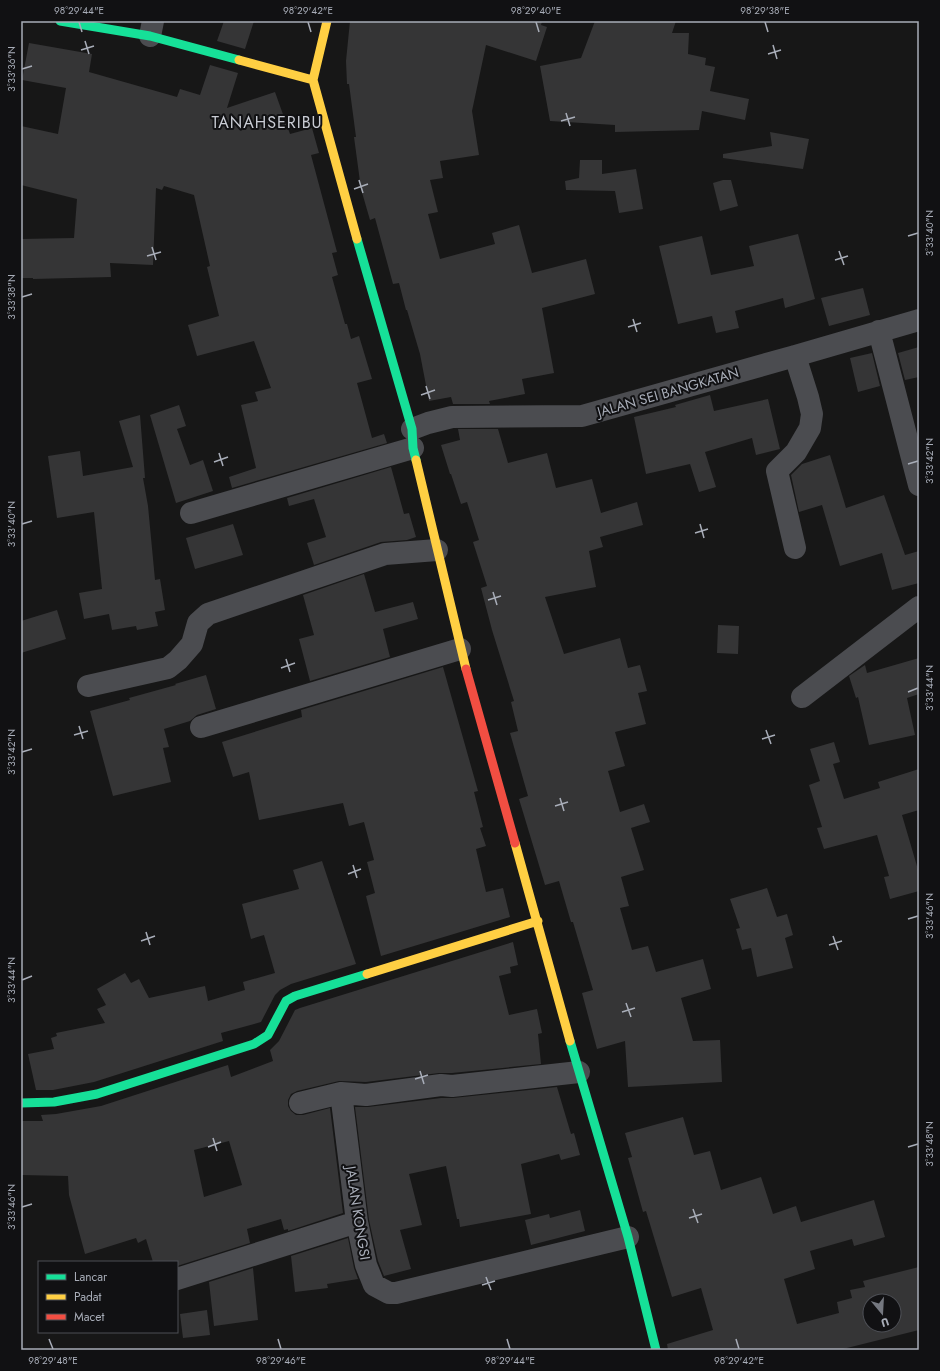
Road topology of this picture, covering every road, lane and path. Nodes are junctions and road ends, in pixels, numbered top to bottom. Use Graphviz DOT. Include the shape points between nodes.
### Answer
graph roads {
  1 [pos="60,21"];
  2 [pos="327,21"];
  3 [pos="151,28"];
  4 [pos="313,80"];
  5 [pos="919,320"];
  6 [pos="879,331"];
  7 [pos="794,356"];
  8 [pos="413,438"];
  9 [pos="919,485"];
  10 [pos="191,513"];
  11 [pos="795,548"];
  12 [pos="437,550"];
  13 [pos="919,607"];
  14 [pos="460,650"];
  15 [pos="88,686"];
  16 [pos="802,697"];
  17 [pos="201,727"];
  18 [pos="538,921"];
  19 [pos="579,1072"];
  20 [pos="342,1093"];
  21 [pos="21,1103"];
  22 [pos="300,1103"];
  23 [pos="357,1222"];
  24 [pos="628,1237"];
  25 [pos="178,1279"];
  26 [pos="656,1350"];
  1 -- 3 [label="main road"];
  2 -- 4 [label="main road"];
  3 -- 4 [label="main road"];
  4 -- 8 [label="main road"];
  5 -- 6 [label="street, JALAN SEI BANGKATAN"];
  6 -- 7 [label="street, JALAN SEI BANGKATAN"];
  6 -- 9 [label="street"];
  7 -- 8 [label="street, JALAN SEI BANGKATAN" via="582,416 452,417 428,423"];
  7 -- 11 [label="street" via="812,414 810,428 796,452 777,471"];
  8 -- 10 [label="street, JALAN SEI BANGKATAN"];
  8 -- 12 [label="main road"];
  12 -- 14 [label="main road"];
  12 -- 15 [label="street" via="385,554 208,614 198,623 192,644 168,668"];
  13 -- 16 [label="street"];
  14 -- 17 [label="street"];
  14 -- 18 [label="main road"];
  18 -- 19 [label="main road"];
  18 -- 21 [label="main road" via="295,996 286,1001 268,1035 254,1044 97,1094 54,1102"];
  19 -- 20 [label="street" via="366,1095"];
  19 -- 24 [label="main road"];
  20 -- 22 [label="street"];
  20 -- 23 [label="street, JALAN KONGSI"];
  23 -- 24 [label="street, JALAN KONGSI" via="366,1265 374,1286 389,1293"];
  23 -- 25 [label="street"];
  24 -- 26 [label="main road"];
}
